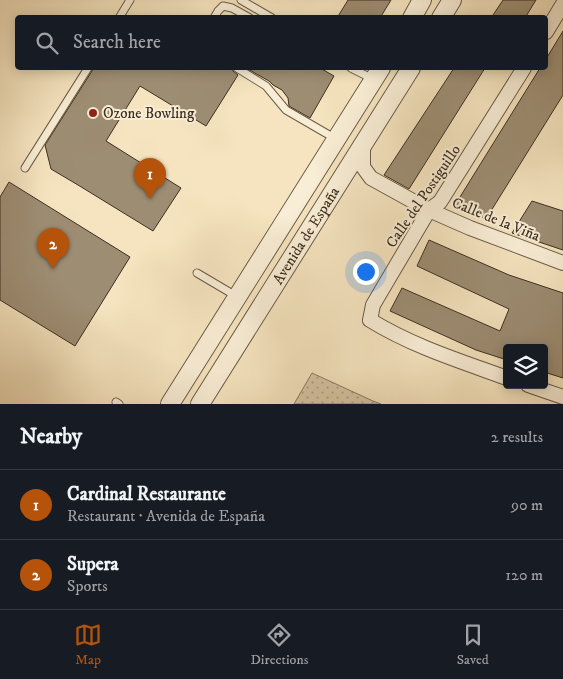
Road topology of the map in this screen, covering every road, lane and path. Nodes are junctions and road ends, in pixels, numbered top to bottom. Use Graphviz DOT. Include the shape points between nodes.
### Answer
graph roads {
  1 [pos="130,0"];
  2 [pos="241,0"];
  3 [pos="422,0"];
  4 [pos="452,0"];
  5 [pos="563,4"];
  6 [pos="121,15"];
  7 [pos="216,15"];
  8 [pos="245,15"];
  9 [pos="267,15"];
  10 [pos="414,15"];
  11 [pos="443,15"];
  12 [pos="548,29"];
  13 [pos="87,70"];
  14 [pos="240,70"];
  15 [pos="361,70"];
  16 [pos="409,70"];
  17 [pos="523,70"];
  18 [pos="377,73"];
  19 [pos="336,139"];
  20 [pos="363,145"];
  21 [pos="25,168"];
  22 [pos="429,210"];
  23 [pos="563,262"];
  24 [pos="197,273"];
  25 [pos="236,297"];
  26 [pos="503,377"];
  27 [pos="541,389"];
  28 [pos="563,396"];
  29 [pos="170,404"];
  30 [pos="200,404"];
  1 -- 6 [label="lane"];
  2 -- 9 [label="lane"];
  3 -- 10 [label="street"];
  4 -- 11 [label="street"];
  5 -- 12 [label="street"];
  7 -- 8 [label="lane" via="224,6"];
  13 -- 21 [label="lane"];
  14 -- 19 [label="lane" via="266,86 286,110"];
  15 -- 18 [label="lane"];
  16 -- 20 [label="street, Avenida de España"];
  17 -- 22 [label="street, Calle del Postiguillo" via="440,202"];
  18 -- 19 [label="street, Avenida de España"];
  19 -- 25 [label="street, Avenida de España"];
  20 -- 22 [label="street, Calle de la Viña" via="363,166 372,178"];
  20 -- 30 [label="street, Avenida de España"];
  22 -- 23 [label="street, Calle de la Viña"];
  22 -- 26 [label="street, Calle del Postiguillo" via="373,304 370,320 430,350"];
  24 -- 25 [label="lane"];
  25 -- 29 [label="street, Avenida de España"];
  27 -- 28 [label="street"];
}
